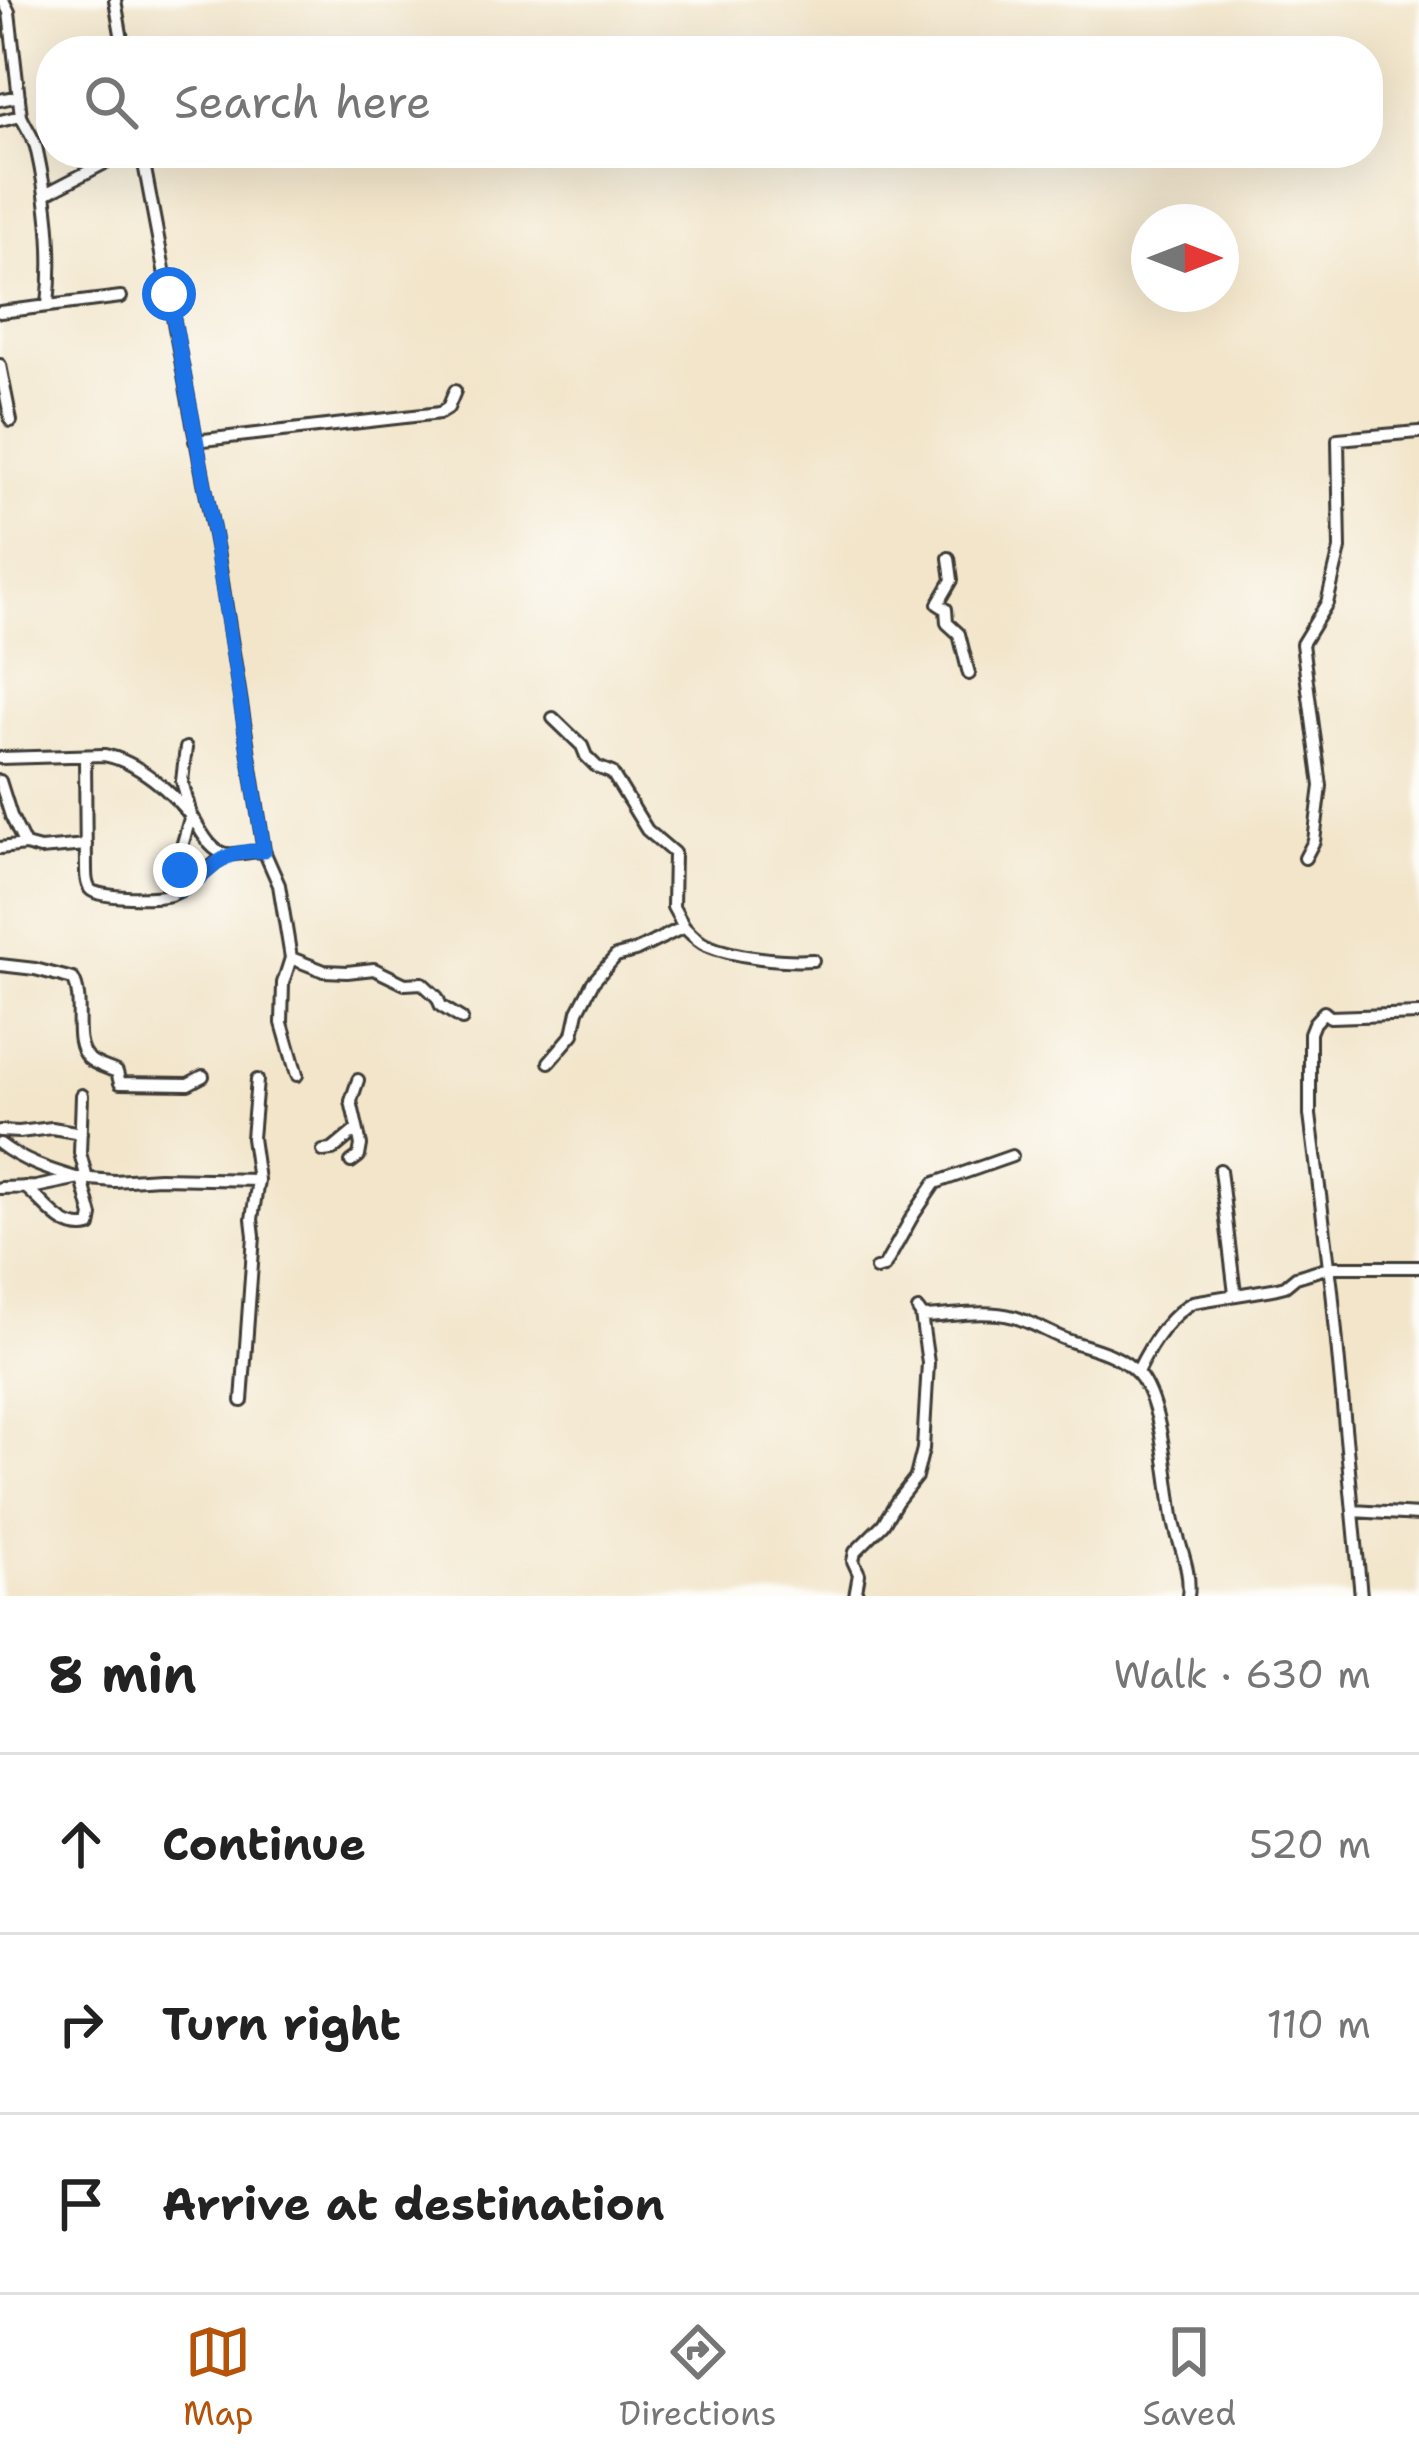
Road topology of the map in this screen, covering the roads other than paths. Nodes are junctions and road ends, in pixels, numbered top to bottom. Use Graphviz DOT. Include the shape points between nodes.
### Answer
graph roads {
  1 [pos="3,0"];
  2 [pos="115,0"];
  3 [pos="121,36"];
  4 [pos="6,57"];
  5 [pos="19,96"];
  6 [pos="0,100"];
  7 [pos="21,116"];
  8 [pos="0,121"];
  9 [pos="36,144"];
  10 [pos="41,168"];
  11 [pos="95,168"];
  12 [pos="145,168"];
  13 [pos="46,194"];
  14 [pos="121,297"];
  15 [pos="48,305"];
  16 [pos="0,312"];
  17 [pos="0,365"];
  18 [pos="455,391"];
  19 [pos="11,421"];
  20 [pos="1419,432"];
  21 [pos="195,441"];
  22 [pos="949,558"];
  23 [pos="969,674"];
  24 [pos="553,718"];
  25 [pos="186,748"];
  26 [pos="86,757"];
  27 [pos="0,758"];
  28 [pos="0,782"];
  29 [pos="190,815"];
  30 [pos="25,845"];
  31 [pos="86,845"];
  32 [pos="0,848"];
  33 [pos="264,851"];
  34 [pos="227,854"];
  35 [pos="1305,858"];
  36 [pos="180,890"];
  37 [pos="684,927"];
  38 [pos="291,958"];
  39 [pos="813,960"];
  40 [pos="0,965"];
  41 [pos="1419,1014"];
  42 [pos="461,1019"];
  43 [pos="548,1062"];
  44 [pos="297,1075"];
  45 [pos="203,1076"];
  46 [pos="257,1080"];
  47 [pos="358,1080"];
  48 [pos="82,1095"];
  49 [pos="0,1130"];
  50 [pos="356,1130"];
  51 [pos="82,1133"];
  52 [pos="0,1144"];
  53 [pos="323,1151"];
  54 [pos="1012,1156"];
  55 [pos="351,1162"];
  56 [pos="1220,1170"];
  57 [pos="83,1179"];
  58 [pos="258,1180"];
  59 [pos="25,1187"];
  60 [pos="0,1188"];
  61 [pos="1329,1267"];
  62 [pos="1419,1268"];
  63 [pos="876,1269"];
  64 [pos="1235,1294"];
  65 [pos="1137,1372"];
  66 [pos="242,1401"];
  67 [pos="1353,1511"];
  68 [pos="1419,1515"];
  69 [pos="855,1596"];
  70 [pos="1188,1596"];
  71 [pos="1361,1596"];
  1 -- 4 [label="street"];
  2 -- 3 [label="street"];
  4 -- 5 [label="street"];
  5 -- 6 [label="street"];
  5 -- 7 [label="street"];
  7 -- 8 [label="street"];
  7 -- 9 [label="street"];
  10 -- 13 [label="street"];
  11 -- 13 [label="street"];
  12 -- 21 [label="street"];
  13 -- 15 [label="street"];
  14 -- 15 [label="street"];
  15 -- 16 [label="street"];
  17 -- 19 [label="street"];
  18 -- 21 [label="street" via="440,413"];
  20 -- 35 [label="street" via="1338,439 1340,549 1327,603 1302,644 1321,786"];
  21 -- 33 [label="street"];
  22 -- 23 [label="street" via="952,580 938,604 959,634"];
  24 -- 37 [label="street" via="612,773 646,830 674,853 674,908"];
  25 -- 29 [label="street"];
  26 -- 27 [label="street"];
  26 -- 29 [label="street" via="134,765"];
  26 -- 31 [label="street"];
  28 -- 30 [label="street"];
  29 -- 34 [label="street"];
  29 -- 36 [label="street"];
  30 -- 31 [label="street"];
  30 -- 32 [label="street"];
  31 -- 36 [label="street" via="92,892"];
  33 -- 34 [label="street"];
  33 -- 38 [label="street" via="279,885"];
  34 -- 36 [label="street"];
  37 -- 39 [label="street" via="702,944 730,952"];
  37 -- 43 [label="street" via="616,956"];
  38 -- 42 [label="street" via="323,971 374,969 422,983"];
  38 -- 44 [label="street" via="282,1023"];
  40 -- 45 [label="street" via="73,979 82,1050 120,1083 188,1084"];
  41 -- 61 [label="street" via="1324,1012 1313,1023 1310,1115"];
  46 -- 58 [label="street"];
  47 -- 50 [label="street"];
  48 -- 51 [label="street"];
  49 -- 51 [label="street"];
  50 -- 53 [label="street"];
  50 -- 55 [label="street" via="361,1145"];
  51 -- 57 [label="street"];
  52 -- 57 [label="street"];
  54 -- 63 [label="street" via="935,1183 884,1268"];
  56 -- 64 [label="street"];
  57 -- 58 [label="street"];
  57 -- 59 [label="street"];
  57 -- 59 [label="street" via="92,1216 83,1229 67,1226"];
  58 -- 66 [label="street"];
  59 -- 60 [label="street"];
  61 -- 62 [label="street"];
  61 -- 64 [label="street" via="1285,1286"];
  61 -- 67 [label="street"];
  64 -- 65 [label="street" via="1182,1308"];
  65 -- 69 [label="street" via="1010,1316 919,1312 928,1363 923,1449 916,1477 855,1552"];
  65 -- 70 [label="street" via="1162,1442"];
  67 -- 68 [label="street"];
  67 -- 71 [label="street"];
}
